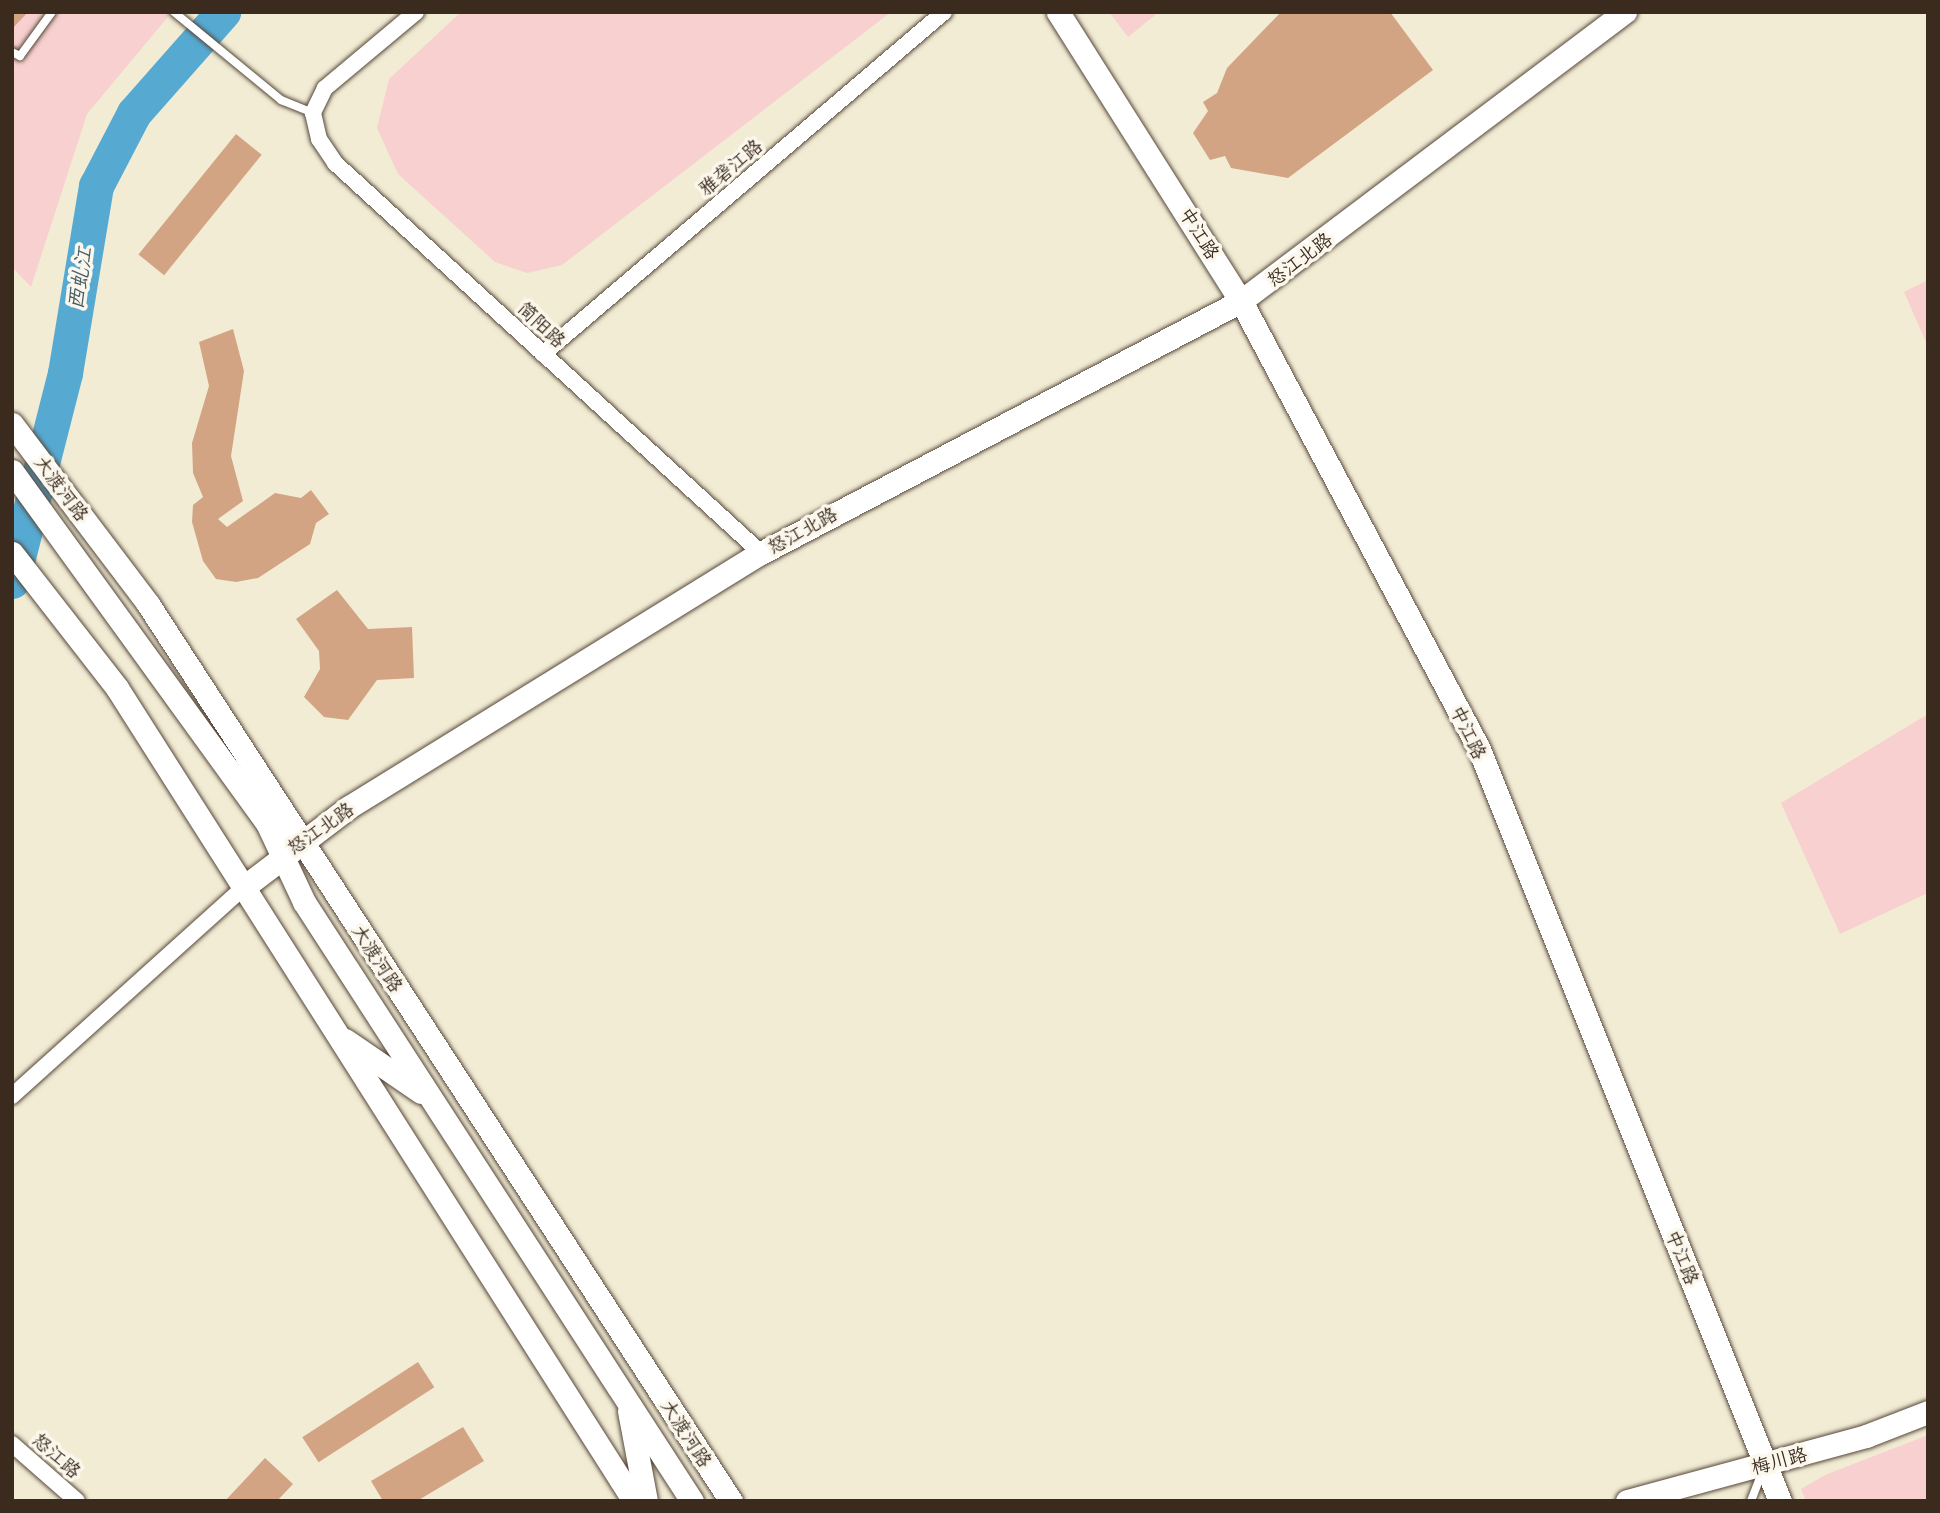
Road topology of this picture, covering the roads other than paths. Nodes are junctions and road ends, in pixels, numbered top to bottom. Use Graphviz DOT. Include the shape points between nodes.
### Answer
graph roads {
  1 [pos="52,12"];
  2 [pos="416,12"];
  3 [pos="944,12"];
  4 [pos="1058,12"];
  5 [pos="1625,12"];
  6 [pos="178,15"];
  7 [pos="12,52"];
  8 [pos="313,113"];
  9 [pos="1241,301"];
  10 [pos="543,354"];
  11 [pos="12,424"];
  12 [pos="18,479"];
  13 [pos="12,553"];
  14 [pos="761,553"];
  15 [pos="303,839"];
  16 [pos="283,854"];
  17 [pos="244,887"];
  18 [pos="337,1035"];
  19 [pos="12,1096"];
  20 [pos="430,1098"];
  21 [pos="626,1398"];
  22 [pos="1928,1412"];
  23 [pos="12,1444"];
  24 [pos="1766,1464"];
  25 [pos="75,1500"];
  26 [pos="634,1501"];
  27 [pos="646,1501"];
  28 [pos="692,1501"];
  29 [pos="730,1501"];
  30 [pos="1628,1501"];
  31 [pos="1751,1501"];
  32 [pos="1780,1501"];
  1 -- 7 [label="lane" via="20,56"];
  2 -- 8 [label="street" via="350,62 324,88"];
  3 -- 10 [label="street, 雅砻江路"];
  4 -- 9 [label="main road, 中江路"];
  5 -- 9 [label="main road, 怒江北路"];
  6 -- 8 [label="lane" via="281,100"];
  8 -- 10 [label="street, 简阳路" via="319,139 335,163"];
  9 -- 14 [label="main road, 怒江北路"];
  9 -- 24 [label="main road, 中江路" via="1479,749"];
  10 -- 14 [label="street, 简阳路"];
  11 -- 15 [label="main road, 大渡河路" via="66,492"];
  12 -- 16 [label="main road, 大渡河路" via="142,643"];
  13 -- 17 [label="main road" via="117,688"];
  14 -- 15 [label="main road, 怒江北路"];
  15 -- 16 [label="main road, 怒江北路"];
  15 -- 29 [label="main road, 大渡河路"];
  16 -- 17 [label="main road, 怒江北路"];
  16 -- 20 [label="main road, 大渡河路" via="304,902"];
  17 -- 18 [label="main road"];
  17 -- 19 [label="street, 怒江北路"];
  18 -- 20 [label="main road"];
  18 -- 26 [label="main road"];
  20 -- 21 [label="main road, 大渡河路"];
  21 -- 27 [label="main road"];
  21 -- 28 [label="main road, 大渡河路"];
  22 -- 24 [label="main road, 梅川路"];
  23 -- 25 [label="street, 怒江路"];
  24 -- 30 [label="main road, 梅川路"];
  24 -- 31 [label="lane"];
  24 -- 32 [label="main road, 中江路"];
}
